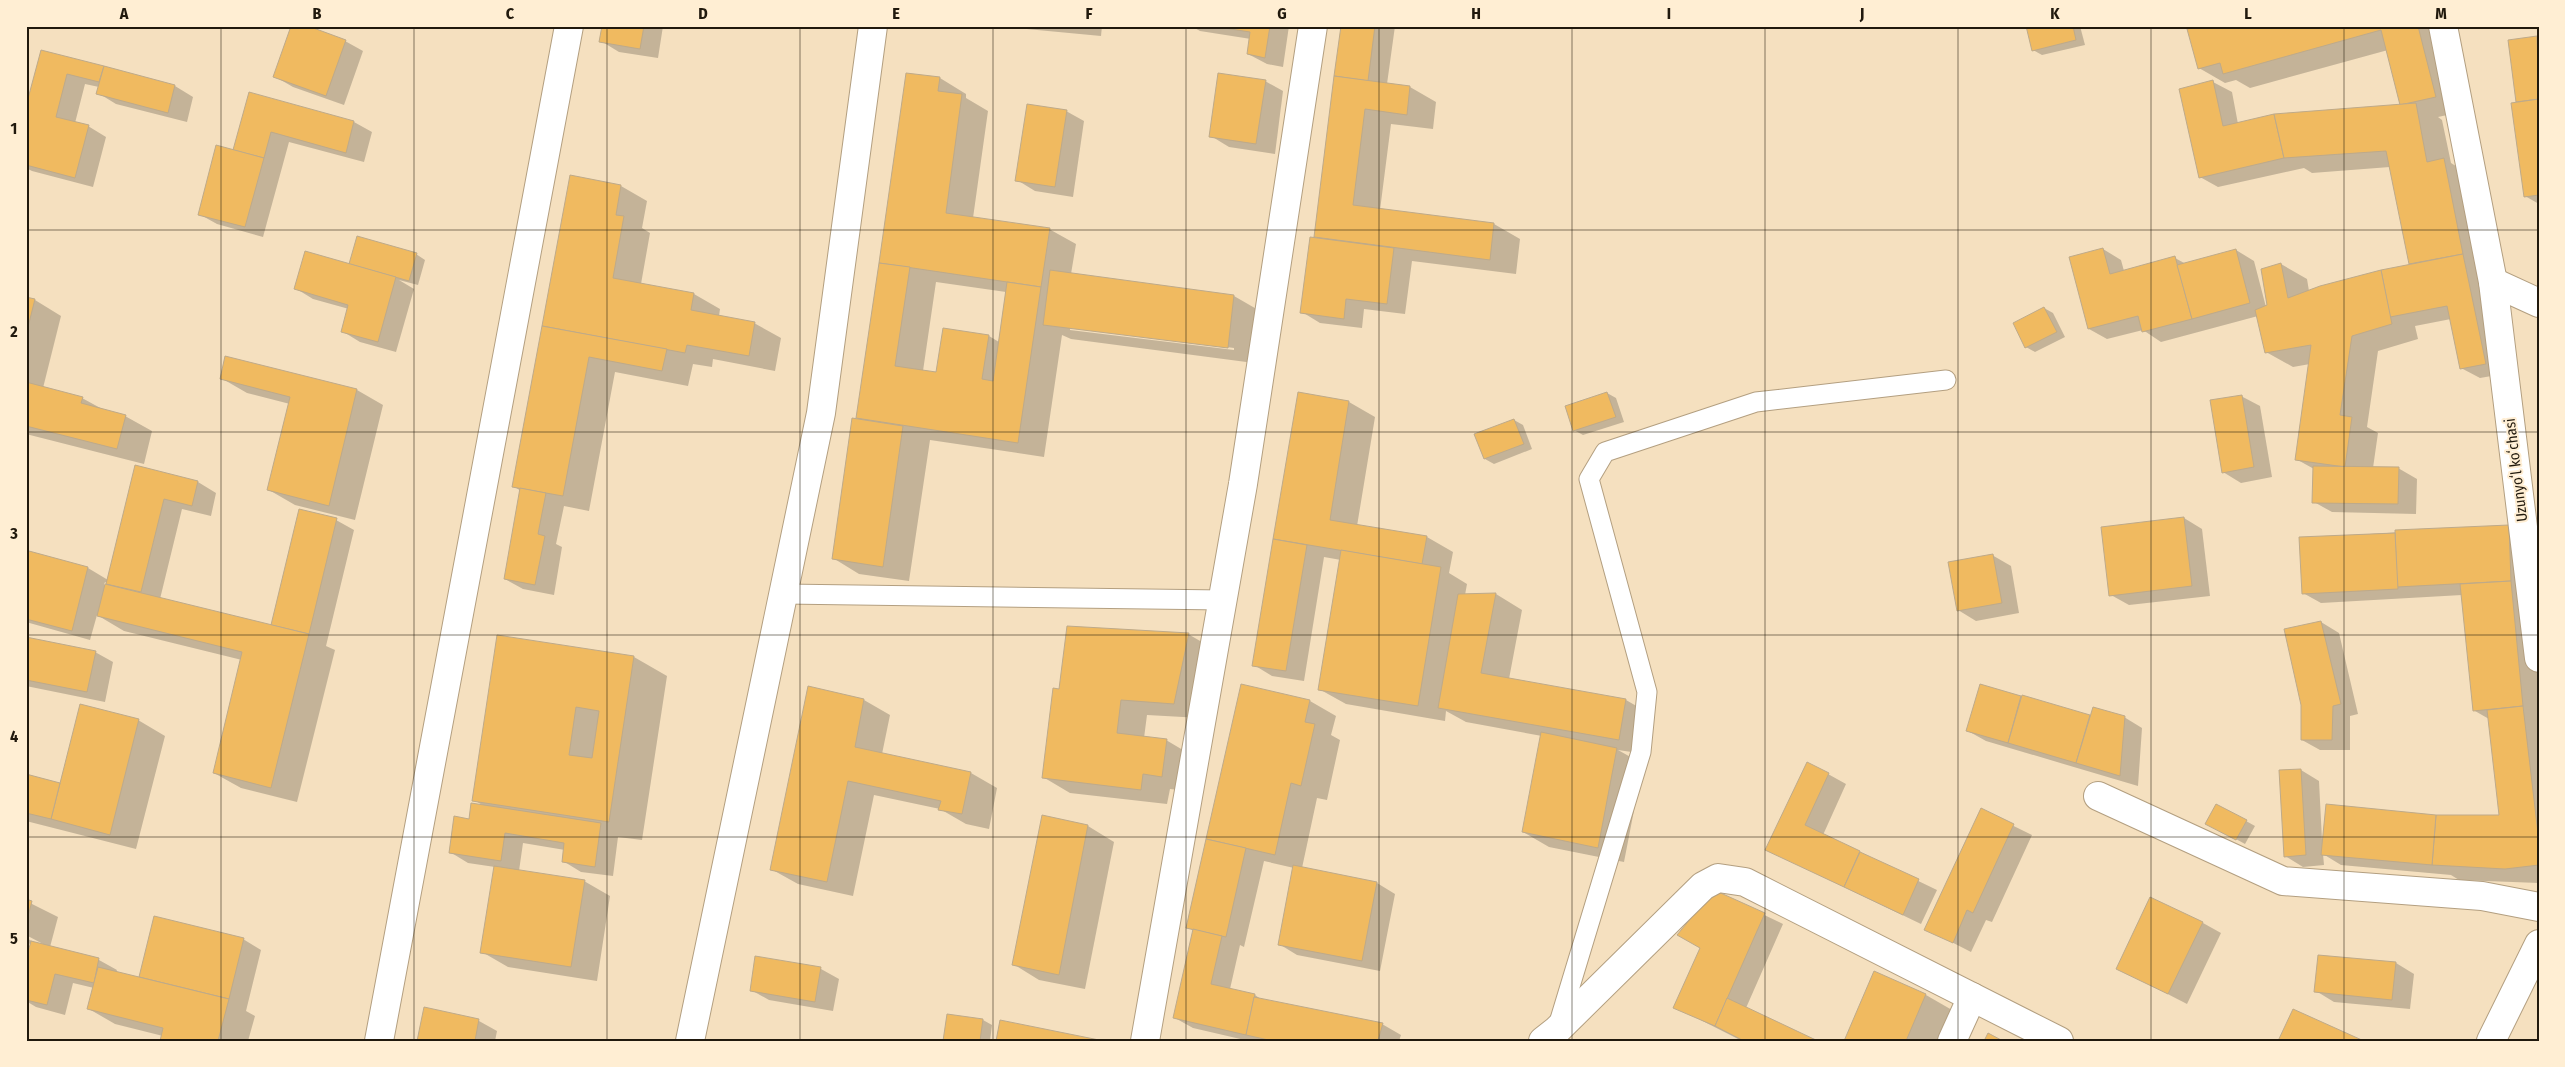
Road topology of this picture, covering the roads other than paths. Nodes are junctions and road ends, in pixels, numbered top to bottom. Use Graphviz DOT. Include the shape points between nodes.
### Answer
graph roads {
  1 [pos="569,26"];
  2 [pos="873,26"];
  3 [pos="1313,26"];
  4 [pos="2443,26"];
  5 [pos="2493,282"];
  6 [pos="2539,303"];
  7 [pos="1946,380"];
  8 [pos="784,594"];
  9 [pos="1223,600"];
  10 [pos="2539,658"];
  11 [pos="2098,796"];
  12 [pos="2539,907"];
  13 [pos="2539,944"];
  14 [pos="1972,997"];
  15 [pos="1550,1035"];
  16 [pos="378,1041"];
  17 [pos="690,1041"];
  18 [pos="1145,1041"];
  19 [pos="1952,1041"];
  20 [pos="2060,1041"];
  21 [pos="2491,1041"];
  1 -- 16 [label="street"];
  2 -- 8 [label="street" via="822,413"];
  3 -- 9 [label="street"];
  4 -- 5 [label="street, Uzunyoʻl koʻchasi"];
  5 -- 6 [label="street"];
  5 -- 10 [label="street, Uzunyoʻl koʻchasi"];
  7 -- 15 [label="lane" via="1756,402 1605,452 1589,479 1647,692 1641,752"];
  8 -- 9 [label="lane"];
  8 -- 17 [label="street"];
  9 -- 18 [label="street"];
  11 -- 12 [label="street" via="2283,881 2482,896"];
  13 -- 21 [label="street"];
  14 -- 15 [label="street" via="1745,882 1718,878 1703,886"];
  14 -- 19 [label="street"];
  14 -- 20 [label="street"];
}
